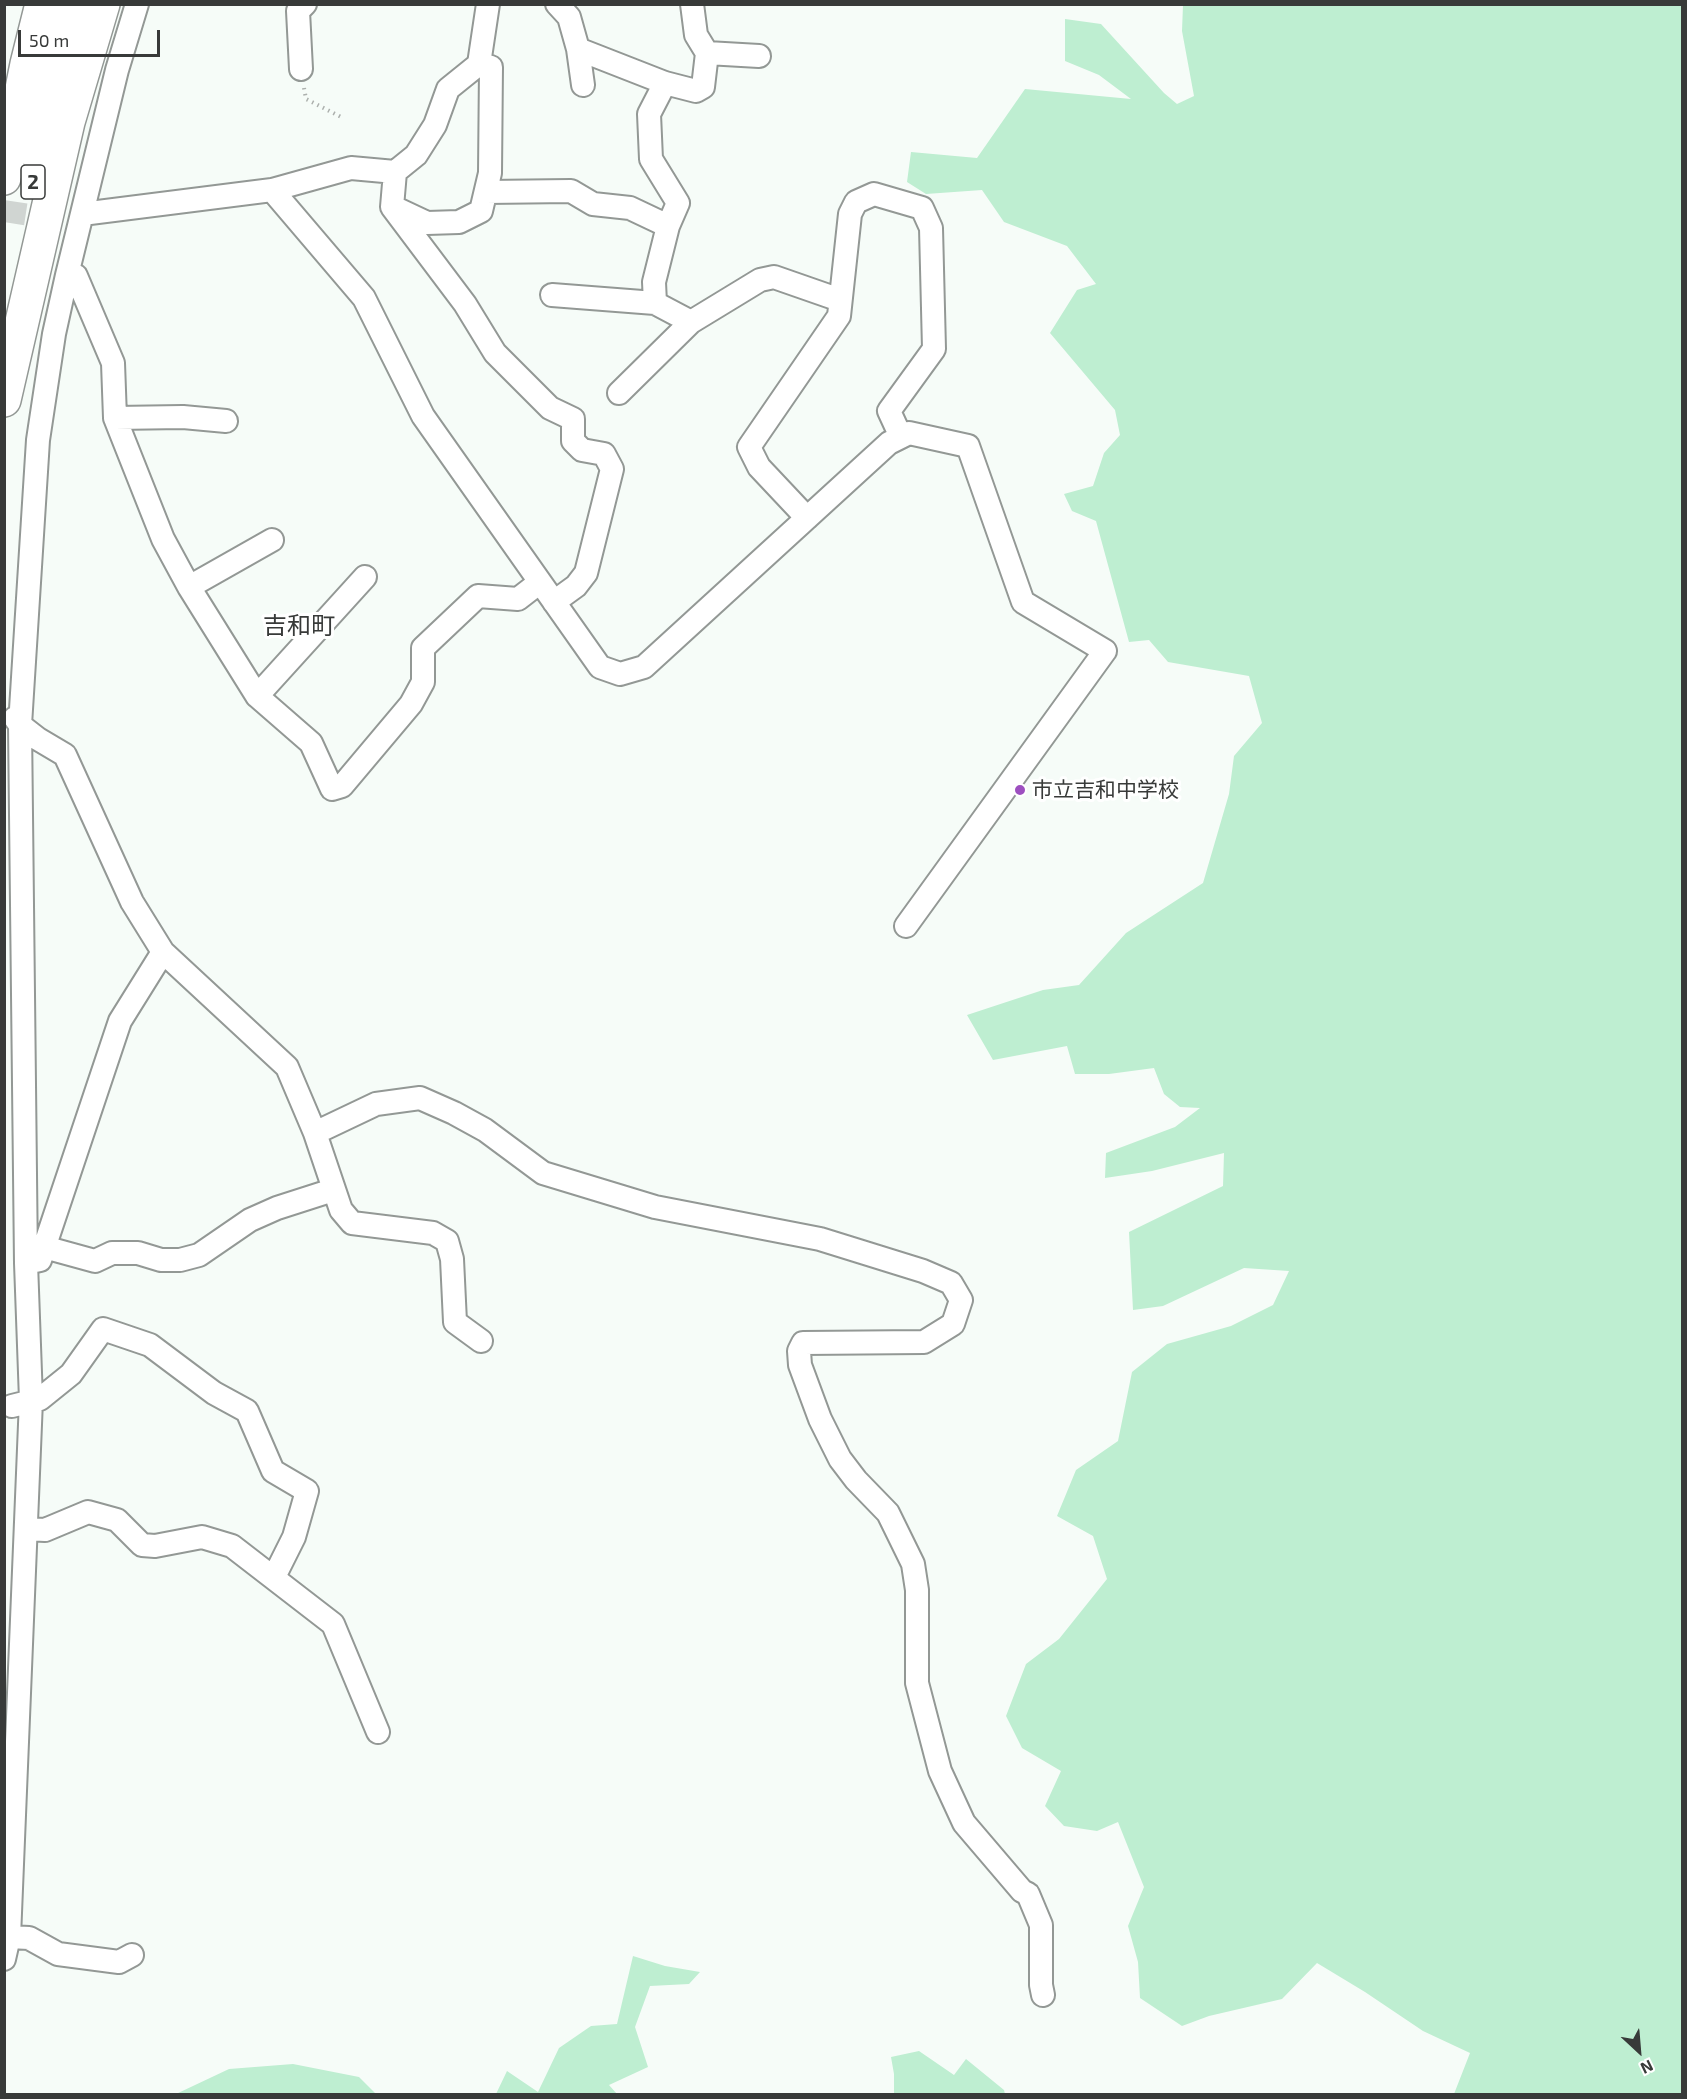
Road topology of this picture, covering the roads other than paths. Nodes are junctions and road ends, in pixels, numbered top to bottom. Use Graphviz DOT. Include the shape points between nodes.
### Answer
graph roads {
  1 [pos="42,4"];
  2 [pos="73,4"];
  3 [pos="103,4"];
  4 [pos="137,4"];
  5 [pos="305,4"];
  6 [pos="488,4"];
  7 [pos="557,4"];
  8 [pos="692,4"];
  9 [pos="578,49"];
  10 [pos="707,52"];
  11 [pos="759,56"];
  12 [pos="479,64"];
  13 [pos="301,69"];
  14 [pos="665,83"];
  15 [pos="583,85"];
  16 [pos="395,172"];
  17 [pos="4,178"];
  18 [pos="272,190"];
  19 [pos="486,192"];
  20 [pos="392,207"];
  21 [pos="75,219"];
  22 [pos="668,226"];
  23 [pos="67,274"];
  24 [pos="552,295"];
  25 [pos="840,300"];
  26 [pos="655,303"];
  27 [pos="691,322"];
  28 [pos="4,363"];
  29 [pos="619,393"];
  30 [pos="4,400"];
  31 [pos="115,418"];
  32 [pos="226,421"];
  33 [pos="901,437"];
  34 [pos="807,518"];
  35 [pos="272,540"];
  36 [pos="365,577"];
  37 [pos="540,582"];
  38 [pos="189,587"];
  39 [pos="554,602"];
  40 [pos="257,696"];
  41 [pos="15,717"];
  42 [pos="906,926"];
  43 [pos="163,952"];
  44 [pos="315,1133"];
  45 [pos="333,1190"];
  46 [pos="44,1247"];
  47 [pos="26,1263"];
  48 [pos="481,1341"];
  49 [pos="22,1403"];
  50 [pos="26,1529"];
  51 [pos="274,1577"];
  52 [pos="378,1732"];
  53 [pos="9,1937"];
  54 [pos="132,1955"];
  55 [pos="4,1959"];
  56 [pos="1044,1995"];
  1 -- 17 [label="highway, 2"];
  2 -- 28 [label="highway, 2" via="38,156"];
  3 -- 30 [label="highway" via="68,122"];
  4 -- 21 [label="street"];
  5 -- 13 [label="street" via="298,11"];
  6 -- 12 [label="street"];
  7 -- 9 [label="street" via="569,17"];
  8 -- 10 [label="street" via="696,35"];
  9 -- 14 [label="street"];
  9 -- 15 [label="street"];
  10 -- 11 [label="street"];
  10 -- 14 [label="street" via="703,87 696,91"];
  12 -- 16 [label="street" via="448,89 435,125 416,155"];
  12 -- 19 [label="street" via="491,67 490,173"];
  14 -- 22 [label="street" via="649,114 651,159 678,203"];
  16 -- 18 [label="street" via="351,168"];
  16 -- 20 [label="street"];
  18 -- 21 [label="street"];
  18 -- 37 [label="street" via="364,298 423,416"];
  19 -- 20 [label="street" via="481,212 459,222 427,223"];
  19 -- 22 [label="street" via="571,191 593,204 630,208"];
  20 -- 39 [label="street" via="465,304 495,353 550,408 573,419 573,441 582,450 604,454 612,469 586,573"];
  21 -- 23 [label="street"];
  22 -- 26 [label="street" via="654,282"];
  23 -- 31 [label="street" via="76,276 113,363"];
  23 -- 41 [label="street" via="38,440"];
  24 -- 26 [label="street"];
  25 -- 27 [label="street" via="774,277 760,280"];
  25 -- 33 [label="street" via="850,214 856,202 874,194 922,208 932,228 934,349 889,411"];
  25 -- 34 [label="street" via="839,316 749,447 759,467"];
  26 -- 27 [label="street"];
  27 -- 29 [label="street"];
  31 -- 32 [label="street"];
  31 -- 38 [label="street" via="163,539"];
  33 -- 34 [label="street" via="889,443"];
  33 -- 42 [label="street" via="909,433 968,446 1023,602 1105,651"];
  34 -- 39 [label="street" via="644,667 620,674 600,667"];
  35 -- 38 [label="street"];
  36 -- 40 [label="street"];
  37 -- 39 [label="street"];
  37 -- 40 [label="street" via="518,599 478,596 423,648 423,682 411,704 342,786 332,789 311,743"];
  38 -- 40 [label="street"];
  41 -- 43 [label="street" via="65,755 132,902"];
  41 -- 47 [label="street"];
  43 -- 44 [label="street" via="287,1066"];
  43 -- 46 [label="street" via="120,1021"];
  44 -- 45 [label="street"];
  44 -- 56 [label="street" via="376,1104 420,1098 485,1130 543,1173 655,1207 820,1239 951,1283 961,1300 952,1324 924,1342 803,1342 800,1365 840,1459 888,1513 913,1564 917,1590 917,1683 940,1772 964,1824 1028,1894 1041,1925"];
  45 -- 46 [label="street" via="276,1208 250,1220 199,1255 180,1260 112,1252 95,1261"];
  45 -- 48 [label="street" via="341,1210 352,1223 434,1233 447,1241 452,1259 455,1322"];
  46 -- 47 [label="street" via="40,1260"];
  47 -- 49 [label="street"];
  49 -- 50 [label="street"];
  49 -- 51 [label="street" via="40,1399 71,1374 103,1329 150,1345 247,1411 273,1471 307,1491 294,1537"];
  50 -- 51 [label="street" via="45,1530 88,1512 117,1521 142,1545 202,1537 232,1546"];
  50 -- 53 [label="street"];
  51 -- 52 [label="street" via="333,1624"];
  53 -- 54 [label="street" via="29,1938 58,1954 119,1962"];
  53 -- 55 [label="street"];
}
